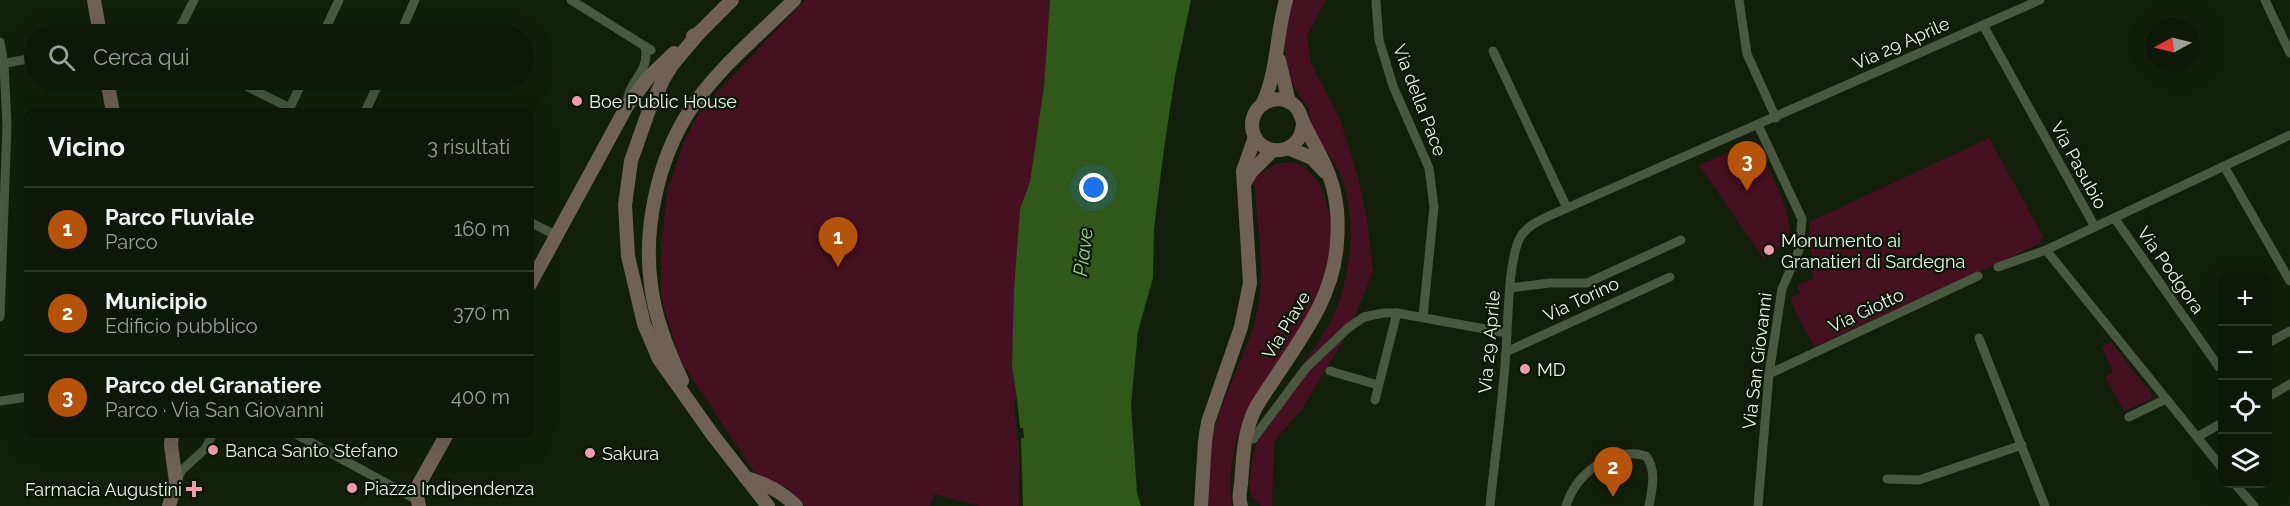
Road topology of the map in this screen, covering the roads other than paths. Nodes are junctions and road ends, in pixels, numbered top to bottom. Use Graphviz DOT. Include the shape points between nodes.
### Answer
graph roads {
  1 [pos="94,0"];
  2 [pos="195,0"];
  3 [pos="339,0"];
  4 [pos="415,0"];
  5 [pos="571,0"];
  6 [pos="732,0"];
  7 [pos="794,0"];
  8 [pos="1286,0"];
  9 [pos="1739,0"];
  10 [pos="2013,0"];
  11 [pos="2040,0"];
  12 [pos="2265,0"];
  13 [pos="1376,2"];
  14 [pos="2017,10"];
  15 [pos="98,24"];
  16 [pos="182,24"];
  17 [pos="328,24"];
  18 [pos="404,24"];
  19 [pos="1983,25"];
  20 [pos="699,33"];
  21 [pos="0,42"];
  22 [pos="1278,49"];
  23 [pos="1493,51"];
  24 [pos="2290,53"];
  25 [pos="24,60"];
  26 [pos="2,64"];
  27 [pos="664,78"];
  28 [pos="109,90"];
  29 [pos="252,90"];
  30 [pos="298,90"];
  31 [pos="376,90"];
  32 [pos="1288,102"];
  33 [pos="1263,103"];
  34 [pos="112,108"];
  35 [pos="285,108"];
  36 [pos="290,108"];
  37 [pos="368,108"];
  38 [pos="626,108"];
  39 [pos="1776,117"];
  40 [pos="1303,123"];
  41 [pos="1758,125"];
  42 [pos="2290,135"];
  43 [pos="1255,137"];
  44 [pos="1288,148"];
  45 [pos="1273,150"];
  46 [pos="2224,166"];
  47 [pos="1330,179"];
  48 [pos="1243,186"];
  49 [pos="1567,208"];
  50 [pos="2115,219"];
  51 [pos="534,224"];
  52 [pos="2095,227"];
  53 [pos="556,236"];
  54 [pos="1681,240"];
  55 [pos="2046,250"];
  56 [pos="1998,267"];
  57 [pos="1670,276"];
  58 [pos="1978,276"];
  59 [pos="534,277"];
  60 [pos="2290,280"];
  61 [pos="1510,288"];
  62 [pos="1397,313"];
  63 [pos="0,317"];
  64 [pos="1423,317"];
  65 [pos="2290,331"];
  66 [pos="1507,333"];
  67 [pos="1979,338"];
  68 [pos="2272,340"];
  69 [pos="1506,352"];
  70 [pos="2218,366"];
  71 [pos="1330,371"];
  72 [pos="1769,374"];
  73 [pos="2290,384"];
  74 [pos="1378,385"];
  75 [pos="684,394"];
  76 [pos="2272,395"];
  77 [pos="24,398"];
  78 [pos="2166,399"];
  79 [pos="1375,400"];
  80 [pos="0,401"];
  81 [pos="2129,417"];
  82 [pos="2218,426"];
  83 [pos="2197,437"];
  84 [pos="172,438"];
  85 [pos="210,438"];
  86 [pos="303,438"];
  87 [pos="445,438"];
  88 [pos="1253,439"];
  89 [pos="2022,445"];
  90 [pos="2218,462"];
  91 [pos="746,478"];
  92 [pos="1887,479"];
  93 [pos="176,482"];
  94 [pos="1241,484"];
  95 [pos="2239,488"];
  96 [pos="418,503"];
  97 [pos="169,506"];
  98 [pos="768,506"];
  99 [pos="796,506"];
  100 [pos="1201,506"];
  101 [pos="1241,506"];
  102 [pos="1250,506"];
  103 [pos="1490,506"];
  104 [pos="1566,506"];
  105 [pos="1649,506"];
  106 [pos="1758,506"];
  107 [pos="2045,506"];
  108 [pos="2254,506"];
  1 -- 15 [label="street"];
  2 -- 16 [label="street"];
  3 -- 17 [label="street"];
  4 -- 18 [label="street"];
  5 -- 38 [label="street" via="648,48 647,61 626,95"];
  6 -- 20 [label="street"];
  7 -- 75 [label="street" via="722,71 690,110 661,176 651,231 651,286 660,328"];
  8 -- 22 [label="street"];
  9 -- 39 [label="street" via="1747,54"];
  10 -- 14 [label="street"];
  11 -- 14 [label="street, Via 29 Aprile"];
  12 -- 24 [label="street"];
  13 -- 64 [label="street, Via della Pace" via="1379,40 1393,86 1429,168 1434,207"];
  14 -- 19 [label="street, Via 29 Aprile"];
  19 -- 39 [label="street, Via 29 Aprile"];
  19 -- 52 [label="street, Via Pasubio"];
  20 -- 27 [label="street"];
  20 -- 38 [label="street" via="654,72"];
  21 -- 26 [label="street"];
  22 -- 32 [label="street"];
  22 -- 33 [label="street" via="1271,86"];
  23 -- 49 [label="street"];
  25 -- 26 [label="street"];
  26 -- 63 [label="street" via="6,132"];
  27 -- 38 [label="street"];
  27 -- 75 [label="street" via="631,161 625,221 633,281 644,324 659,359"];
  28 -- 34 [label="street"];
  29 -- 35 [label="street"];
  30 -- 36 [label="street"];
  31 -- 37 [label="street"];
  32 -- 33 [label="street" via="1276,99"];
  32 -- 40 [label="street" via="1298,110"];
  33 -- 43 [label="street" via="1252,119"];
  38 -- 53 [label="street"];
  39 -- 41 [label="street, Via 29 Aprile"];
  40 -- 44 [label="street" via="1301,135"];
  40 -- 47 [label="street, Via Piave"];
  41 -- 49 [label="street, Via 29 Aprile"];
  41 -- 72 [label="street, Via San Giovanni" via="1802,219 1799,250 1782,289"];
  42 -- 46 [label="street, Via Pasubio"];
  43 -- 45 [label="street"];
  43 -- 48 [label="street, Via Piave" via="1243,171"];
  44 -- 45 [label="street"];
  44 -- 47 [label="street" via="1312,158"];
  45 -- 48 [label="street"];
  46 -- 50 [label="street, Via Pasubio"];
  46 -- 60 [label="street"];
  47 -- 94 [label="street, Via Piave" via="1335,195 1337,243 1327,292 1306,333 1252,415 1245,438"];
  48 -- 100 [label="street, Via Piave" via="1250,283 1241,327 1208,422"];
  49 -- 61 [label="street, Via 29 Aprile" via="1535,224 1519,238"];
  50 -- 52 [label="street, Via Pasubio"];
  50 -- 70 [label="street, Via Podgora"];
  51 -- 53 [label="street"];
  52 -- 55 [label="street"];
  53 -- 59 [label="street"];
  54 -- 61 [label="street" via="1587,283"];
  55 -- 56 [label="street"];
  55 -- 78 [label="street"];
  57 -- 69 [label="street, Via Torino"];
  58 -- 72 [label="street, Via Giotto"];
  61 -- 66 [label="street, Via 29 Aprile"];
  62 -- 64 [label="street"];
  62 -- 74 [label="street"];
  62 -- 88 [label="street" via="1364,317 1348,328 1306,368"];
  64 -- 66 [label="street"];
  65 -- 68 [label="street"];
  66 -- 69 [label="street, Via 29 Aprile"];
  67 -- 89 [label="street"];
  69 -- 103 [label="street, Via 29 Aprile"];
  71 -- 74 [label="street"];
  72 -- 106 [label="street, Via San Giovanni"];
  73 -- 76 [label="street"];
  74 -- 79 [label="street"];
  75 -- 91 [label="street"];
  77 -- 80 [label="street"];
  78 -- 81 [label="street"];
  78 -- 83 [label="street"];
  82 -- 83 [label="street"];
  83 -- 90 [label="street"];
  84 -- 93 [label="street"];
  85 -- 93 [label="street"];
  86 -- 96 [label="street"];
  87 -- 96 [label="street" via="419,484"];
  89 -- 92 [label="street" via="1919,480"];
  89 -- 107 [label="street"];
  91 -- 98 [label="street"];
  91 -- 99 [label="street" via="769,485"];
  93 -- 97 [label="street"];
  94 -- 101 [label="street, Via Piave"];
  94 -- 102 [label="street, Via Piave"];
  95 -- 108 [label="street"];
  104 -- 105 [label="street" via="1579,478 1627,453 1646,456 1651,463"];
}
